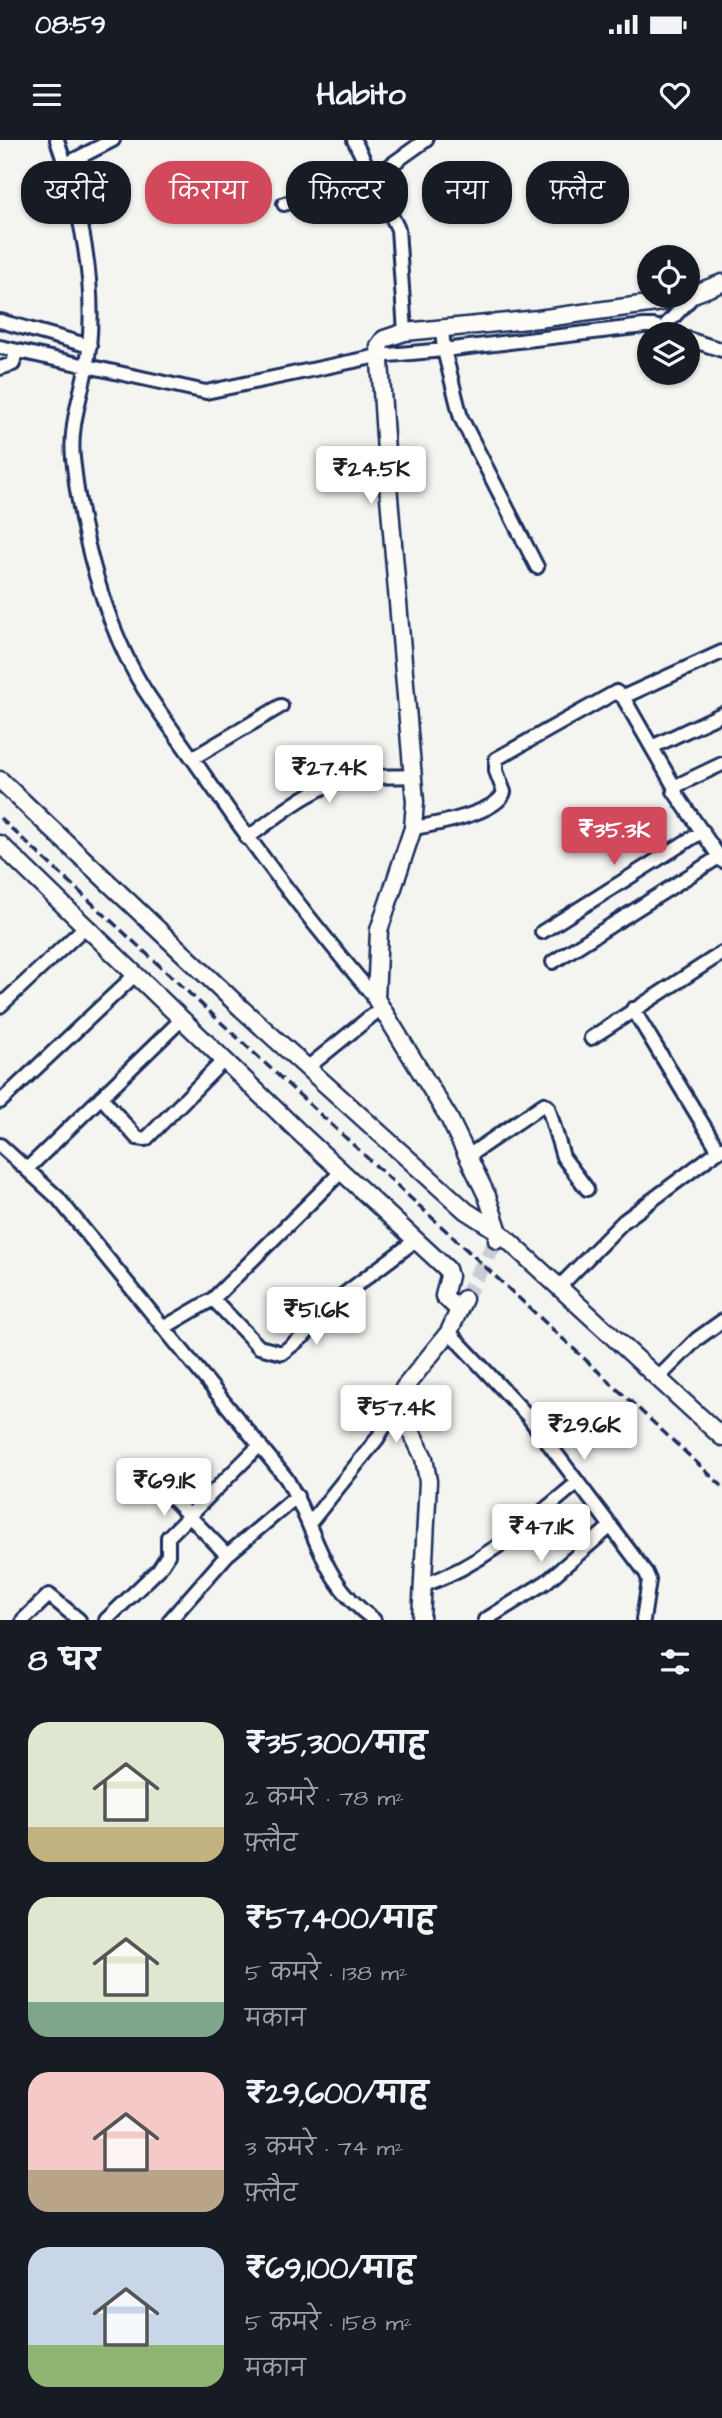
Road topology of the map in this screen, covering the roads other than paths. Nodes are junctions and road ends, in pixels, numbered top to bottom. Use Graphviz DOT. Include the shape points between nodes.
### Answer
graph roads {
  1 [pos="57,140"];
  2 [pos="113,140"];
  3 [pos="354,140"];
  4 [pos="426,140"];
  5 [pos="65,161"];
  6 [pos="72,161"];
  7 [pos="365,161"];
  8 [pos="396,161"];
  9 [pos="82,224"];
  10 [pos="396,224"];
  11 [pos="722,283"];
  12 [pos="700,291"];
  13 [pos="637,305"];
  14 [pos="679,308"];
  15 [pos="0,321"];
  16 [pos="668,322"];
  17 [pos="637,327"];
  18 [pos="442,330"];
  19 [pos="405,332"];
  20 [pos="700,343"];
  21 [pos="90,346"];
  22 [pos="0,348"];
  23 [pos="444,350"];
  24 [pos="722,350"];
  25 [pos="16,351"];
  26 [pos="378,356"];
  27 [pos="0,368"];
  28 [pos="87,368"];
  29 [pos="537,567"];
  30 [pos="722,652"];
  31 [pos="623,697"];
  32 [pos="281,706"];
  33 [pos="722,714"];
  34 [pos="652,747"];
  35 [pos="193,758"];
  36 [pos="722,764"];
  37 [pos="412,776"];
  38 [pos="0,780"];
  39 [pos="675,788"];
  40 [pos="413,828"];
  41 [pos="703,831"];
  42 [pos="247,838"];
  43 [pos="0,844"];
  44 [pos="721,859"];
  45 [pos="86,926"];
  46 [pos="542,932"];
  47 [pos="722,953"];
  48 [pos="553,962"];
  49 [pos="136,974"];
  50 [pos="379,1004"];
  51 [pos="0,1006"];
  52 [pos="633,1009"];
  53 [pos="182,1018"];
  54 [pos="591,1038"];
  55 [pos="224,1060"];
  56 [pos="307,1068"];
  57 [pos="100,1097"];
  58 [pos="0,1102"];
  59 [pos="0,1145"];
  60 [pos="720,1150"];
  61 [pos="468,1156"];
  62 [pos="28,1168"];
  63 [pos="342,1171"];
  64 [pos="587,1189"];
  65 [pos="498,1236"];
  66 [pos="416,1240"];
  67 [pos="559,1287"];
  68 [pos="213,1299"];
  69 [pos="722,1321"];
  70 [pos="165,1328"];
  71 [pos="449,1332"];
  72 [pos="658,1378"];
  73 [pos="398,1404"];
  74 [pos="722,1437"];
  75 [pos="260,1445"];
  76 [pos="578,1482"];
  77 [pos="162,1488"];
  78 [pos="297,1496"];
  79 [pos="190,1516"];
  80 [pos="309,1524"];
  81 [pos="611,1526"];
  82 [pos="227,1555"];
  83 [pos="424,1585"];
  84 [pos="23,1620"];
  85 [pos="79,1620"];
  86 [pos="106,1620"];
  87 [pos="170,1620"];
  88 [pos="374,1620"];
  89 [pos="421,1620"];
  90 [pos="485,1620"];
  91 [pos="643,1620"];
  1 -- 5 [label="street"];
  2 -- 6 [label="street"];
  3 -- 7 [label="street"];
  4 -- 8 [label="street"];
  9 -- 21 [label="street"];
  10 -- 19 [label="street"];
  11 -- 12 [label="street"];
  13 -- 18 [label="street"];
  14 -- 16 [label="street"];
  15 -- 21 [label="street"];
  17 -- 23 [label="street"];
  18 -- 19 [label="street"];
  18 -- 23 [label="street"];
  19 -- 26 [label="street" via="384,339"];
  20 -- 24 [label="street"];
  21 -- 28 [label="street"];
  22 -- 25 [label="street"];
  23 -- 26 [label="street"];
  23 -- 29 [label="street" via="461,418"];
  25 -- 27 [label="street" via="13,364"];
  25 -- 28 [label="street"];
  26 -- 28 [label="street" via="206,392"];
  26 -- 37 [label="street"];
  28 -- 35 [label="street" via="75,412 73,458 103,598 143,688"];
  30 -- 31 [label="street"];
  31 -- 34 [label="street"];
  31 -- 40 [label="street" via="611,694 496,759 504,792 496,803 442,823"];
  32 -- 35 [label="street"];
  33 -- 34 [label="street"];
  34 -- 39 [label="street"];
  35 -- 42 [label="street"];
  36 -- 39 [label="street"];
  37 -- 40 [label="street"];
  37 -- 42 [label="street" via="338,782"];
  38 -- 56 [label="street"];
  39 -- 41 [label="street"];
  40 -- 50 [label="street" via="379,930"];
  41 -- 44 [label="street"];
  41 -- 46 [label="street"];
  42 -- 50 [label="street"];
  43 -- 45 [label="street"];
  44 -- 48 [label="street"];
  45 -- 49 [label="street"];
  45 -- 51 [label="street"];
  47 -- 52 [label="street"];
  49 -- 53 [label="street"];
  49 -- 58 [label="street"];
  50 -- 56 [label="street"];
  50 -- 61 [label="street"];
  52 -- 54 [label="street"];
  52 -- 60 [label="street"];
  53 -- 55 [label="street"];
  53 -- 57 [label="street"];
  55 -- 57 [label="street" via="146,1139 137,1138"];
  55 -- 63 [label="street"];
  56 -- 65 [label="street"];
  57 -- 62 [label="street"];
  59 -- 62 [label="street"];
  60 -- 67 [label="street" via="624,1221"];
  61 -- 64 [label="street" via="544,1104 563,1157"];
  61 -- 65 [label="street" via="487,1196"];
  62 -- 70 [label="street"];
  63 -- 66 [label="street"];
  63 -- 68 [label="street"];
  65 -- 67 [label="street"];
  66 -- 68 [label="street" via="330,1305 304,1336 282,1353 260,1347"];
  66 -- 71 [label="street" via="447,1269 444,1296 462,1304"];
  67 -- 72 [label="street"];
  68 -- 70 [label="street"];
  69 -- 72 [label="street"];
  70 -- 75 [label="street"];
  71 -- 73 [label="street" via="416,1371"];
  71 -- 76 [label="street" via="527,1415"];
  72 -- 74 [label="street"];
  73 -- 80 [label="street" via="377,1440"];
  73 -- 83 [label="street" via="427,1469"];
  75 -- 78 [label="street"];
  75 -- 79 [label="street"];
  76 -- 81 [label="street"];
  76 -- 83 [label="street" via="505,1542 450,1576"];
  77 -- 79 [label="street"];
  78 -- 80 [label="street"];
  78 -- 82 [label="street"];
  79 -- 82 [label="street"];
  79 -- 86 [label="street" via="168,1536 168,1555 159,1569"];
  80 -- 88 [label="street" via="320,1555 342,1592"];
  81 -- 90 [label="street" via="546,1582"];
  81 -- 91 [label="street" via="649,1580"];
  82 -- 87 [label="street"];
  83 -- 89 [label="street"];
  84 -- 85 [label="street" via="49,1595"];
}
